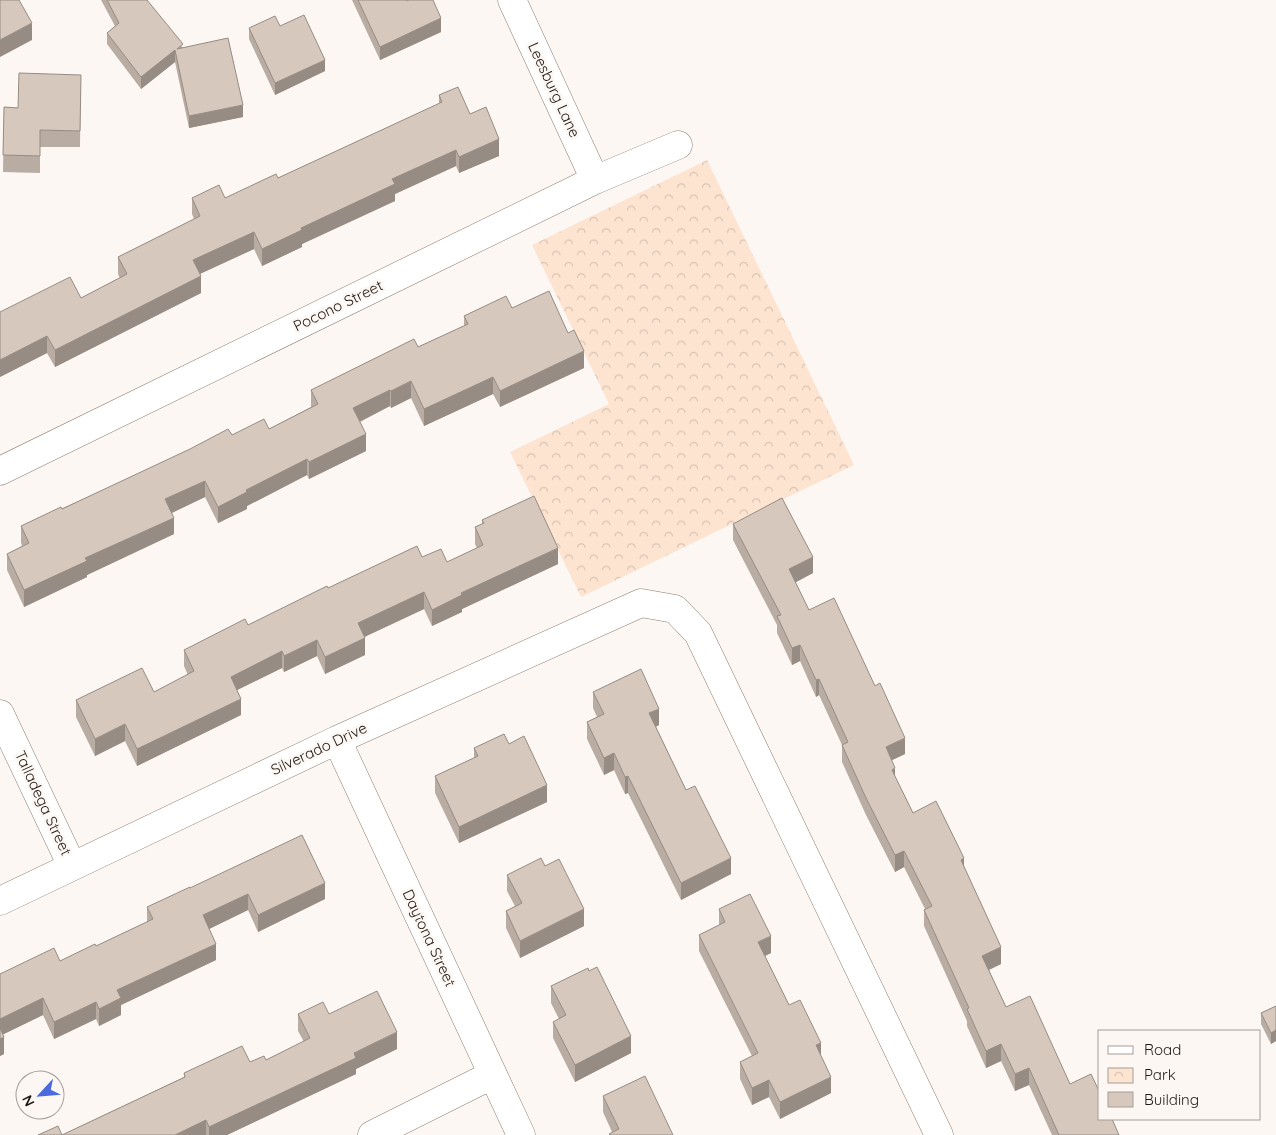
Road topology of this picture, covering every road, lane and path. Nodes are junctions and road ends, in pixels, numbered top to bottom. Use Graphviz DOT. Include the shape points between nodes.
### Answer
graph roads {
  1 [pos="512,0"];
  2 [pos="678,145"];
  3 [pos="595,180"];
  4 [pos="0,471"];
  5 [pos="0,714"];
  6 [pos="337,740"];
  7 [pos="72,866"];
  8 [pos="0,901"];
  9 [pos="492,1075"];
  10 [pos="372,1135"];
  11 [pos="521,1135"];
  12 [pos="939,1135"];
  1 -- 3 [label="street, Leesburg Lane"];
  2 -- 3 [label="street, Pocono Street"];
  3 -- 4 [label="street, Pocono Street"];
  5 -- 7 [label="street, Talladega Street"];
  6 -- 7 [label="street, Silverado Drive"];
  6 -- 9 [label="street, Daytona Street"];
  6 -- 12 [label="street, Silverado Drive" via="641,603 674,609 698,633"];
  7 -- 8 [label="street, Silverado Drive"];
  9 -- 10 [label="street"];
  9 -- 11 [label="street, Daytona Street"];
}
